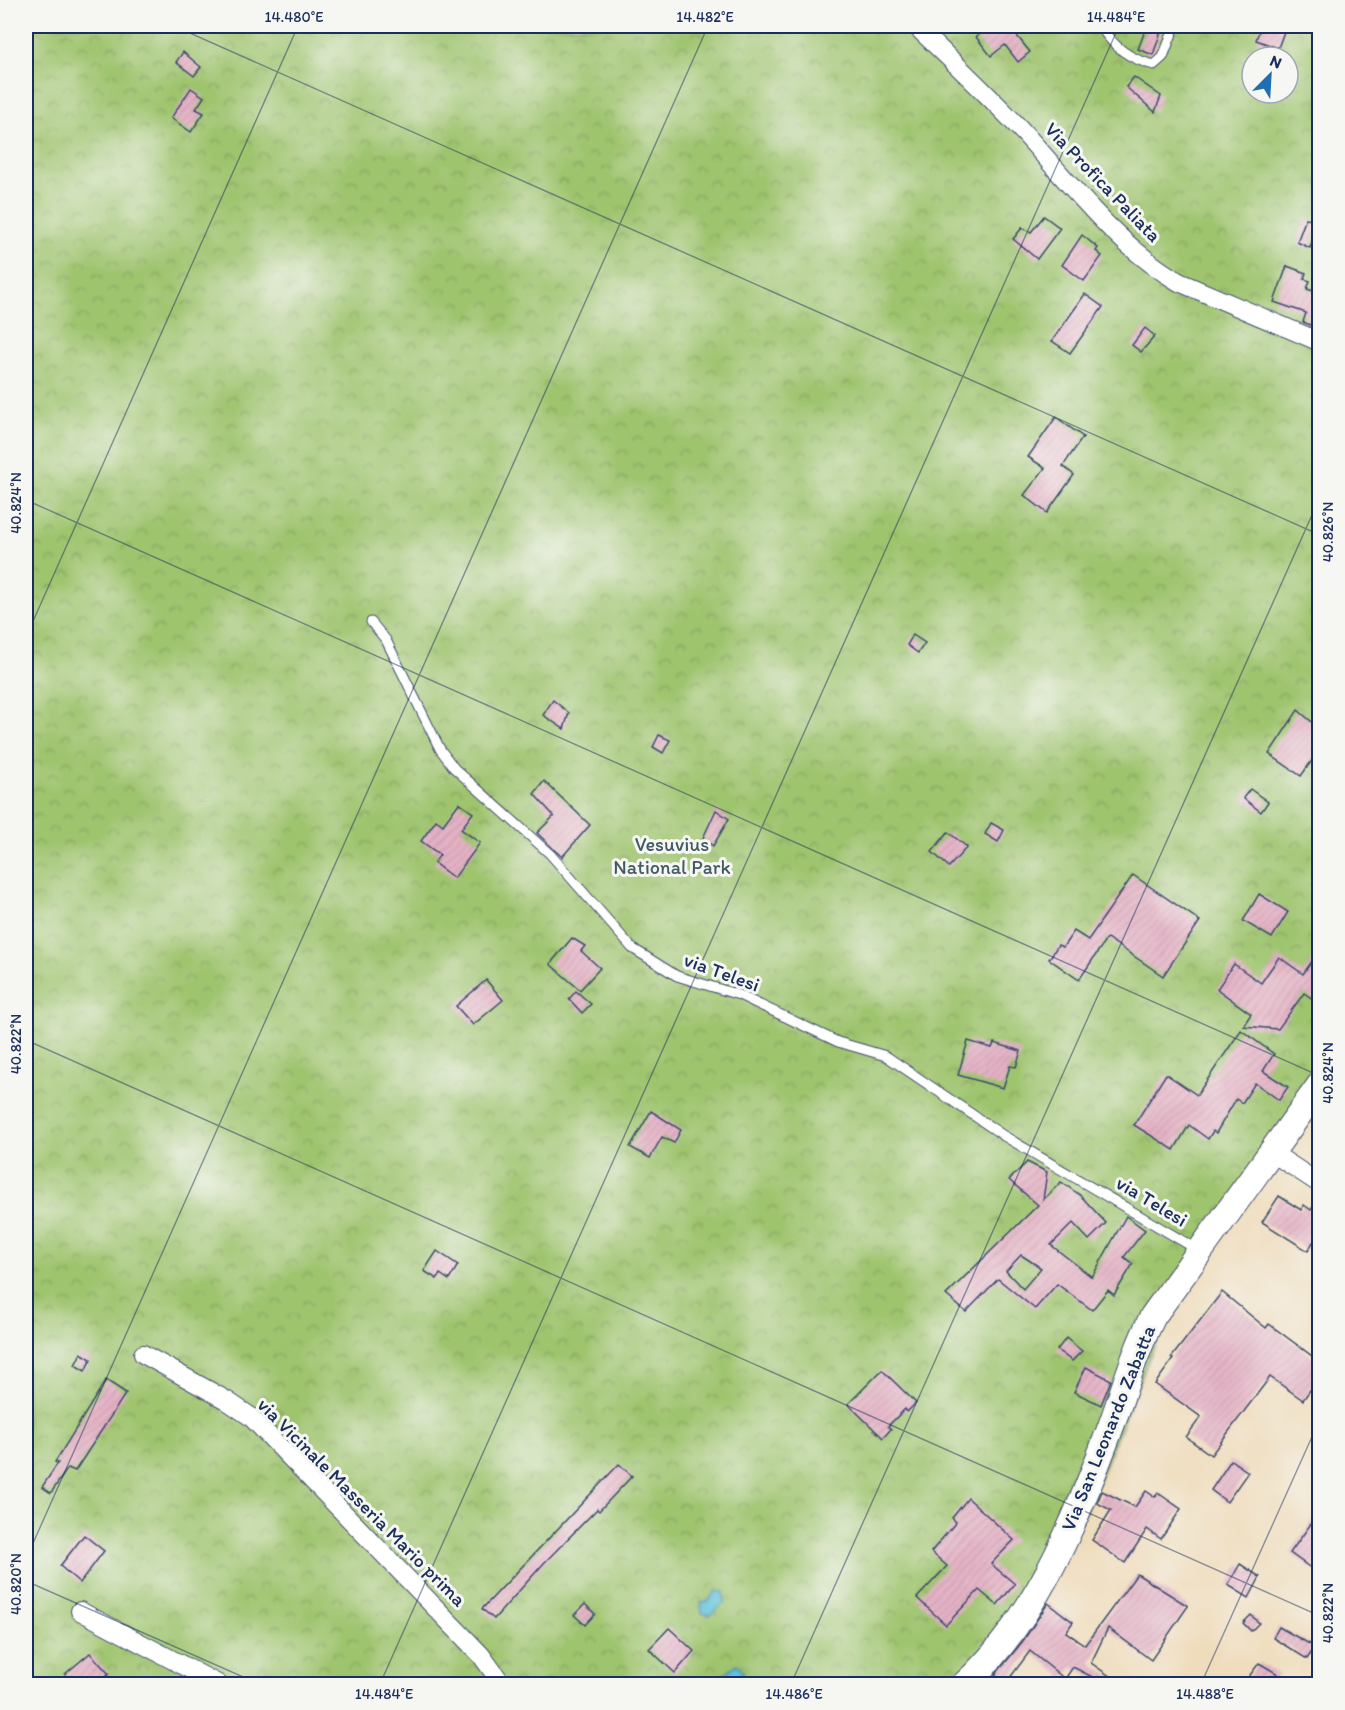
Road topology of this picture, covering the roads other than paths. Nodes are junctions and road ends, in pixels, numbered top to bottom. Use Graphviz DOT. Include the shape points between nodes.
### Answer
graph roads {
  1 [pos="916,26"];
  2 [pos="1100,26"];
  3 [pos="1175,26"];
  4 [pos="1320,342"];
  5 [pos="371,622"];
  6 [pos="1320,1085"];
  7 [pos="1271,1152"];
  8 [pos="1320,1184"];
  9 [pos="1200,1251"];
  10 [pos="143,1354"];
  11 [pos="80,1611"];
  12 [pos="218,1684"];
  13 [pos="502,1684"];
  14 [pos="965,1684"];
  1 -- 4 [label="street, Via Profica Paliata" via="1142,257 1179,282"];
  2 -- 3 [label="lane" via="1112,44 1138,61 1154,65 1163,57"];
  5 -- 9 [label="lane, via Telesi" via="386,640 440,749 454,768 550,854 632,948 677,976 739,995 828,1038 886,1056 1004,1136"];
  6 -- 7 [label="street, Via San Leonardo Zabatta"];
  7 -- 8 [label="street"];
  7 -- 9 [label="street, Via San Leonardo Zabatta"];
  9 -- 14 [label="street, Via San Leonardo Zabatta" via="1142,1337 1104,1445 1040,1589 1011,1633"];
  10 -- 13 [label="street, via Vicinale Masseria Mario prima" via="251,1417 481,1655"];
  11 -- 12 [label="street"];
}
